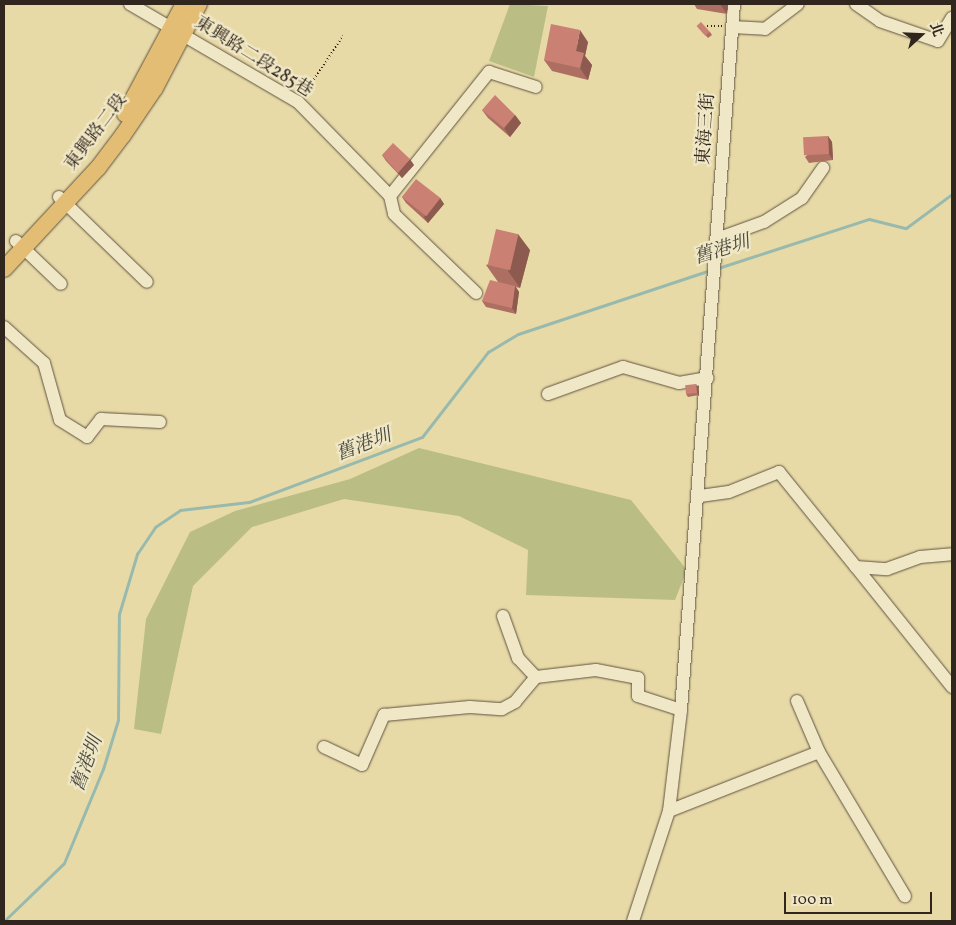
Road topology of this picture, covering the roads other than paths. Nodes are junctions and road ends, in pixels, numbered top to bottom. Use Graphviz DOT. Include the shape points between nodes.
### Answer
graph roads {
  1 [pos="130,4"];
  2 [pos="184,4"];
  3 [pos="199,4"];
  4 [pos="734,4"];
  5 [pos="798,4"];
  6 [pos="856,4"];
  7 [pos="952,18"];
  8 [pos="732,27"];
  9 [pos="177,31"];
  10 [pos="536,87"];
  11 [pos="823,168"];
  12 [pos="390,196"];
  13 [pos="62,201"];
  14 [pos="717,239"];
  15 [pos="20,245"];
  16 [pos="4,254"];
  17 [pos="4,269"];
  18 [pos="147,282"];
  19 [pos="61,284"];
  20 [pos="476,293"];
  21 [pos="4,326"];
  22 [pos="708,378"];
  23 [pos="548,394"];
  24 [pos="160,422"];
  25 [pos="700,496"];
  26 [pos="952,554"];
  27 [pos="856,567"];
  28 [pos="503,616"];
  29 [pos="536,677"];
  30 [pos="952,687"];
  31 [pos="796,701"];
  32 [pos="681,710"];
  33 [pos="324,747"];
  34 [pos="819,752"];
  35 [pos="669,811"];
  36 [pos="905,896"];
  37 [pos="633,921"];
  1 -- 9 [label="street, 東興路二段285巷"];
  2 -- 9 [label="main road, 東興路二段"];
  3 -- 9 [label="main road, 東興路二段"];
  4 -- 8 [label="street, 東海三街"];
  5 -- 8 [label="street" via="765,29"];
  6 -- 7 [label="street" via="880,21 938,41"];
  8 -- 14 [label="street, 東海三街"];
  9 -- 12 [label="street, 東興路二段285巷" via="298,102"];
  9 -- 13 [label="main road, 東興路二段" via="113,134"];
  10 -- 12 [label="street" via="489,72"];
  11 -- 14 [label="street" via="802,198 764,222"];
  12 -- 20 [label="street, 東興路二段285巷" via="394,214"];
  13 -- 15 [label="main road, 東興路二段"];
  13 -- 18 [label="street"];
  14 -- 22 [label="street, 東海三街"];
  15 -- 16 [label="main road, 東興路二段"];
  15 -- 17 [label="main road, 東興路二段"];
  15 -- 19 [label="street"];
  21 -- 24 [label="street" via="44,362 60,420 87,437 100,418"];
  22 -- 23 [label="street" via="679,383 623,367"];
  22 -- 25 [label="street"];
  25 -- 27 [label="street" via="729,492 779,472"];
  25 -- 32 [label="street"];
  26 -- 27 [label="street" via="920,557 887,569"];
  27 -- 30 [label="street" via="918,638 924,656"];
  28 -- 29 [label="street" via="518,658"];
  29 -- 32 [label="street" via="596,670 638,678 638,696"];
  29 -- 33 [label="street" via="515,702 502,709 470,707 384,715 362,765"];
  31 -- 34 [label="street"];
  32 -- 35 [label="street"];
  34 -- 35 [label="street"];
  34 -- 36 [label="street"];
  35 -- 37 [label="street"];
}
